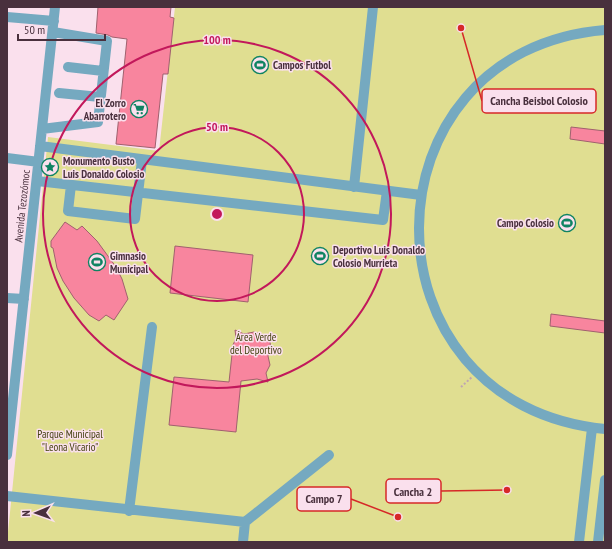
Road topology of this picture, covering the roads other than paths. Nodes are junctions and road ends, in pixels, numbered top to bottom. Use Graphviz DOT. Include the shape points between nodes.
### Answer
graph roads {
  1 [pos="56,7"];
  2 [pos="373,7"];
  3 [pos="7,16"];
  4 [pos="54,21"];
  5 [pos="605,30"];
  6 [pos="53,32"];
  7 [pos="68,67"];
  8 [pos="103,71"];
  9 [pos="59,93"];
  10 [pos="100,97"];
  11 [pos="42,129"];
  12 [pos="40,146"];
  13 [pos="7,158"];
  14 [pos="142,160"];
  15 [pos="38,162"];
  16 [pos="36,181"];
  17 [pos="71,185"];
  18 [pos="354,187"];
  19 [pos="387,191"];
  20 [pos="138,192"];
  21 [pos="421,195"];
  22 [pos="7,298"];
  23 [pos="24,300"];
  24 [pos="152,327"];
  25 [pos="592,428"];
  26 [pos="605,429"];
  27 [pos="8,433"];
  28 [pos="7,455"];
  29 [pos="330,455"];
  30 [pos="605,480"];
  31 [pos="7,496"];
  32 [pos="129,511"];
  33 [pos="245,522"];
  34 [pos="243,542"];
  35 [pos="579,542"];
  36 [pos="598,542"];
  1 -- 4 [label="street, Avenida Tezozómoc"];
  2 -- 18 [label="street"];
  3 -- 4 [label="street"];
  4 -- 6 [label="street, Avenida Tezozómoc"];
  5 -- 21 [label="street" via="573,34 537,46 488,76 461,104 441,136 426,171"];
  6 -- 8 [label="street" via="107,41"];
  6 -- 11 [label="street, Avenida Tezozómoc"];
  7 -- 8 [label="street"];
  8 -- 10 [label="street"];
  9 -- 10 [label="street"];
  10 -- 11 [label="street" via="98,122"];
  11 -- 12 [label="street, Avenida Tezozómoc"];
  12 -- 14 [label="street"];
  12 -- 15 [label="street, Avenida Tezozómoc"];
  13 -- 15 [label="street"];
  14 -- 18 [label="street"];
  14 -- 20 [label="street"];
  15 -- 16 [label="street, Avenida Tezozómoc"];
  16 -- 17 [label="street"];
  16 -- 23 [label="street, Avenida Tezozómoc"];
  17 -- 20 [label="street"];
  17 -- 20 [label="street" via="68,211 135,219"];
  18 -- 19 [label="street"];
  19 -- 20 [label="street" via="383,220"];
  19 -- 21 [label="street"];
  21 -- 25 [label="street" via="418,247 425,284 439,320 459,352 500,391 532,411"];
  22 -- 23 [label="street"];
  23 -- 27 [label="street, Avenida Tezozómoc"];
  24 -- 32 [label="street"];
  25 -- 26 [label="street"];
  25 -- 35 [label="street"];
  27 -- 28 [label="street, Avenida Tezozómoc"];
  29 -- 33 [label="street"];
  30 -- 36 [label="street"];
  31 -- 32 [label="street"];
  32 -- 33 [label="street"];
  33 -- 34 [label="street"];
}
